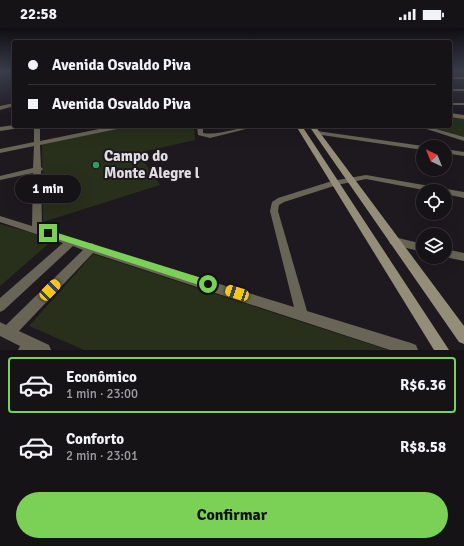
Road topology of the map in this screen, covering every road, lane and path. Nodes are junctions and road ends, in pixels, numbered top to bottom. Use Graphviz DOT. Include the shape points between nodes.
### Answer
graph roads {
  1 [pos="452,90"];
  2 [pos="464,90"];
  3 [pos="452,104"];
  4 [pos="464,104"];
  5 [pos="12,105"];
  6 [pos="0,108"];
  7 [pos="452,114"];
  8 [pos="464,117"];
  9 [pos="12,127"];
  10 [pos="38,128"];
  11 [pos="112,128"];
  12 [pos="200,128"];
  13 [pos="243,128"];
  14 [pos="300,128"];
  15 [pos="427,128"];
  16 [pos="0,129"];
  17 [pos="314,130"];
  18 [pos="464,139"];
  19 [pos="38,143"];
  20 [pos="416,147"];
  21 [pos="0,151"];
  22 [pos="452,152"];
  23 [pos="464,154"];
  24 [pos="39,169"];
  25 [pos="0,178"];
  26 [pos="350,179"];
  27 [pos="335,183"];
  28 [pos="464,195"];
  29 [pos="0,219"];
  30 [pos="37,230"];
  31 [pos="72,240"];
  32 [pos="394,241"];
  33 [pos="416,246"];
  34 [pos="92,247"];
  35 [pos="452,254"];
  36 [pos="464,257"];
  37 [pos="0,306"];
  38 [pos="302,315"];
  39 [pos="4,331"];
  40 [pos="464,337"];
  41 [pos="28,347"];
  42 [pos="44,350"];
  43 [pos="411,350"];
  44 [pos="442,350"];
  1 -- 2 [label="street"];
  3 -- 4 [label="street"];
  5 -- 6 [label="street"];
  7 -- 8 [label="street"];
  9 -- 16 [label="street"];
  10 -- 19 [label="street"];
  11 -- 19 [label="street"];
  12 -- 13 [label="street" via="200,134 206,136"];
  14 -- 27 [label="main road"];
  15 -- 18 [label="street"];
  17 -- 20 [label="street"];
  17 -- 26 [label="main road"];
  19 -- 21 [label="street"];
  19 -- 24 [label="street"];
  22 -- 23 [label="street"];
  24 -- 25 [label="street"];
  24 -- 30 [label="street"];
  26 -- 27 [label="street"];
  26 -- 28 [label="street" via="373,178"];
  26 -- 32 [label="main road"];
  27 -- 38 [label="street" via="275,204 274,211"];
  27 -- 44 [label="main road"];
  29 -- 30 [label="street"];
  30 -- 31 [label="street"];
  31 -- 34 [label="street"];
  31 -- 37 [label="street"];
  32 -- 33 [label="street"];
  32 -- 40 [label="main road"];
  34 -- 38 [label="street"];
  34 -- 39 [label="street"];
  35 -- 36 [label="street"];
  38 -- 43 [label="street"];
  39 -- 41 [label="street"];
  41 -- 42 [label="street"];
}
